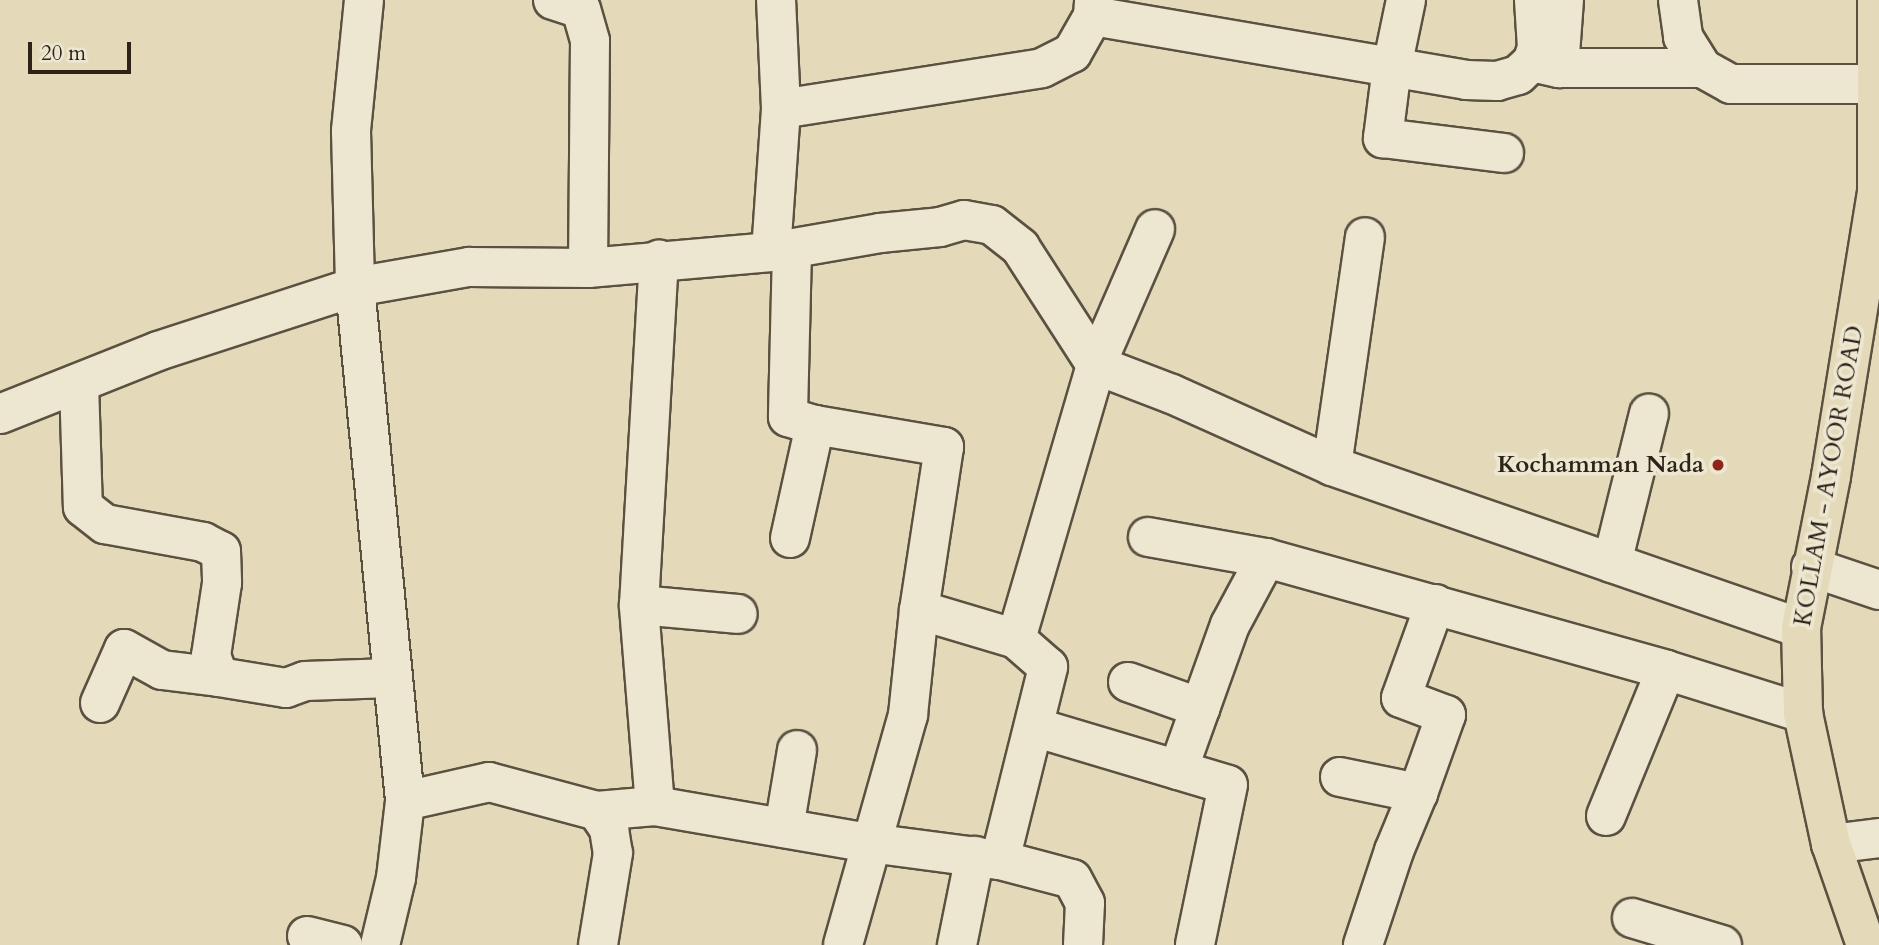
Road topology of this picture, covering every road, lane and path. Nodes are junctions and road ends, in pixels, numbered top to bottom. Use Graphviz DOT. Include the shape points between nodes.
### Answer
graph roads {
  1 [pos="364,0"];
  2 [pos="554,0"];
  3 [pos="776,0"];
  4 [pos="1406,0"];
  5 [pos="1534,0"];
  6 [pos="1564,0"];
  7 [pos="1678,0"];
  8 [pos="1877,0"];
  9 [pos="1093,8"];
  10 [pos="1546,65"];
  11 [pos="1392,67"];
  12 [pos="1702,68"];
  13 [pos="1878,84"];
  14 [pos="781,109"];
  15 [pos="1504,153"];
  16 [pos="1155,229"];
  17 [pos="1365,237"];
  18 [pos="781,251"];
  19 [pos="659,260"];
  20 [pos="588,268"];
  21 [pos="355,287"];
  22 [pos="1096,365"];
  23 [pos="79,383"];
  24 [pos="0,412"];
  25 [pos="1649,414"];
  26 [pos="814,425"];
  27 [pos="1332,466"];
  28 [pos="1148,537"];
  29 [pos="790,538"];
  30 [pos="1266,558"];
  31 [pos="1612,563"];
  32 [pos="1811,567"];
  33 [pos="1879,590"];
  34 [pos="1435,604"];
  35 [pos="639,605"];
  36 [pos="919,610"];
  37 [pos="738,614"];
  38 [pos="1801,628"];
  39 [pos="1016,639"];
  40 [pos="1666,670"];
  41 [pos="219,677"];
  42 [pos="391,678"];
  43 [pos="1128,682"];
  44 [pos="100,703"];
  45 [pos="1201,708"];
  46 [pos="1803,712"];
  47 [pos="1034,727"];
  48 [pos="797,750"];
  49 [pos="1178,770"];
  50 [pos="1340,777"];
  51 [pos="1418,793"];
  52 [pos="405,801"];
  53 [pos="655,806"];
  54 [pos="597,811"];
  55 [pos="1606,816"];
  56 [pos="783,828"];
  57 [pos="1879,838"];
  58 [pos="870,843"];
  59 [pos="1832,844"];
  60 [pos="988,858"];
  61 [pos="1632,918"];
  62 [pos="380,945"];
  63 [pos="597,945"];
  64 [pos="843,945"];
  65 [pos="957,945"];
  66 [pos="1083,945"];
  67 [pos="1195,945"];
  68 [pos="1363,945"];
  69 [pos="1722,945"];
  70 [pos="1866,945"];
  1 -- 21 [label="street" via="351,131"];
  2 -- 20 [label="street" via="581,9 590,41"];
  3 -- 14 [label="street"];
  4 -- 11 [label="street"];
  5 -- 10 [label="street" via="1537,48"];
  6 -- 10 [label="street"];
  7 -- 12 [label="street" via="1683,37"];
  8 -- 13 [label="main road, KOLLAM - AYOOR ROAD"];
  9 -- 11 [label="street"];
  9 -- 14 [label="street" via="1072,53 1042,68"];
  10 -- 11 [label="street" via="1497,81"];
  10 -- 12 [label="street"];
  11 -- 15 [label="street" via="1383,138"];
  12 -- 13 [label="street" via="1731,84"];
  13 -- 32 [label="main road, KOLLAM - AYOOR ROAD" via="1877,193 1831,476"];
  14 -- 18 [label="street"];
  16 -- 22 [label="street"];
  17 -- 27 [label="street"];
  18 -- 19 [label="street"];
  18 -- 22 [label="street" via="964,220 992,225 1020,247"];
  18 -- 26 [label="street" via="788,417"];
  19 -- 20 [label="street"];
  19 -- 35 [label="street"];
  20 -- 21 [label="street" via="469,267"];
  21 -- 23 [label="street" via="158,351"];
  21 -- 42 [label="street"];
  22 -- 27 [label="street"];
  22 -- 39 [label="street"];
  23 -- 24 [label="street"];
  23 -- 41 [label="street" via="83,507 105,524 203,542 221,551 222,583 211,656"];
  25 -- 31 [label="street"];
  26 -- 29 [label="street"];
  26 -- 36 [label="street" via="944,447"];
  27 -- 31 [label="street"];
  28 -- 30 [label="street"];
  30 -- 34 [label="street"];
  30 -- 45 [label="street" via="1230,625"];
  31 -- 38 [label="street"];
  32 -- 33 [label="street"];
  32 -- 38 [label="main road, KOLLAM - AYOOR ROAD"];
  34 -- 40 [label="street"];
  34 -- 51 [label="street" via="1401,698 1446,715"];
  35 -- 37 [label="street"];
  35 -- 53 [label="street"];
  36 -- 39 [label="street"];
  36 -- 58 [label="street" via="908,715"];
  38 -- 46 [label="main road, KOLLAM - AYOOR ROAD"];
  39 -- 47 [label="street" via="1048,667"];
  40 -- 46 [label="street"];
  40 -- 55 [label="street"];
  41 -- 42 [label="street" via="286,688 305,681"];
  41 -- 44 [label="street" via="162,670 124,649"];
  42 -- 52 [label="street"];
  43 -- 45 [label="street"];
  45 -- 49 [label="street"];
  46 -- 59 [label="main road, KOLLAM - AYOOR ROAD"];
  47 -- 49 [label="street"];
  47 -- 60 [label="street"];
  48 -- 56 [label="street"];
  49 -- 67 [label="street" via="1228,785"];
  50 -- 51 [label="street"];
  51 -- 68 [label="street"];
  52 -- 54 [label="street" via="489,782"];
  52 -- 62 [label="street" via="396,878"];
  53 -- 54 [label="street"];
  53 -- 56 [label="street"];
  54 -- 63 [label="street" via="609,829 613,853"];
  56 -- 58 [label="street"];
  57 -- 59 [label="street"];
  58 -- 60 [label="street"];
  58 -- 64 [label="street"];
  59 -- 70 [label="main road, KOLLAM - AYOOR ROAD"];
  60 -- 65 [label="street"];
  60 -- 66 [label="street" via="1072,879 1085,903"];
  61 -- 69 [label="street"];
}
